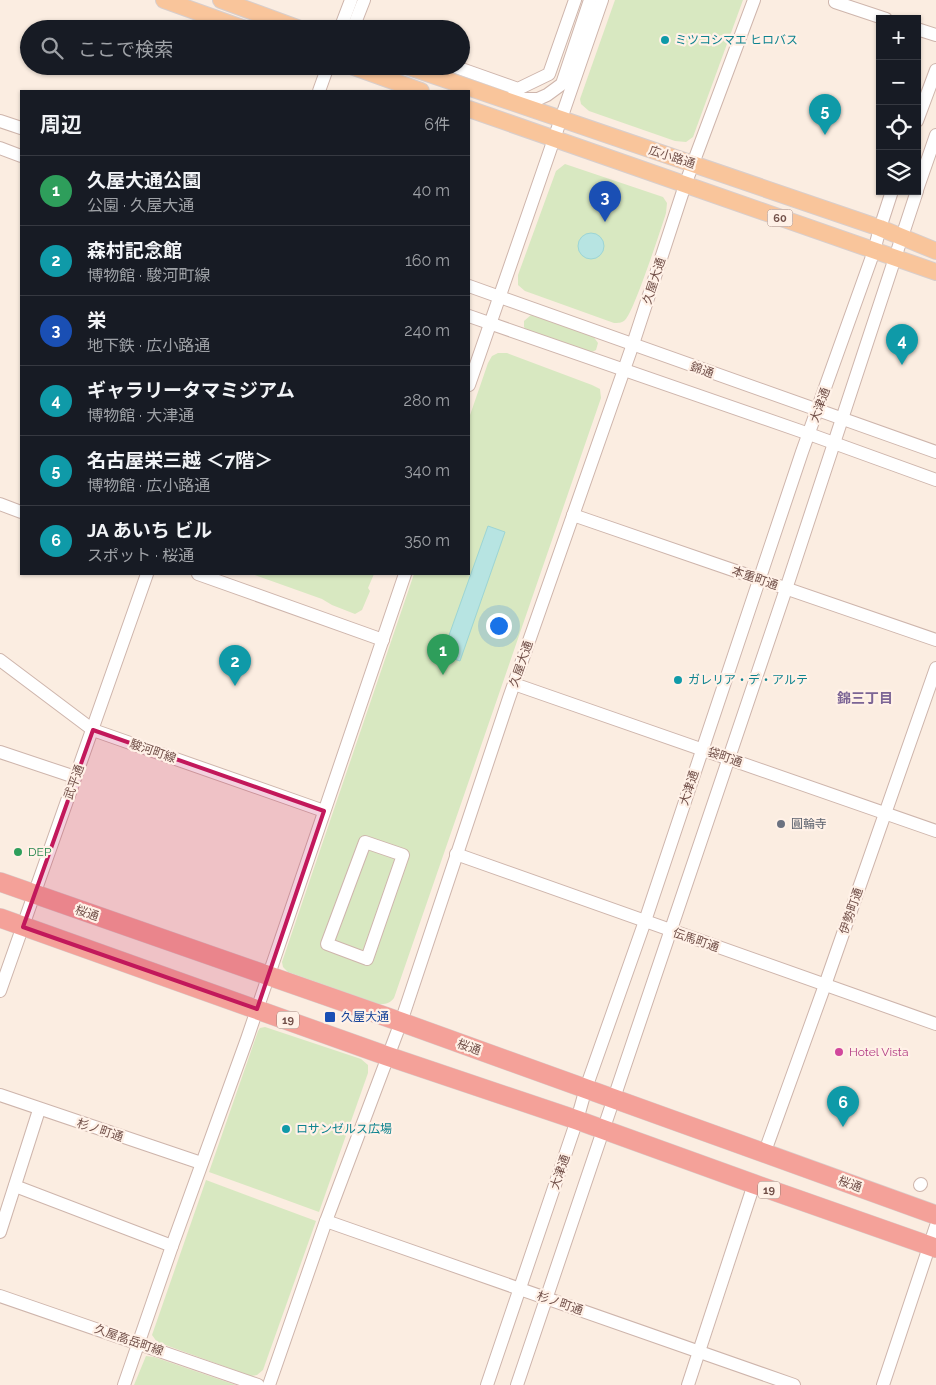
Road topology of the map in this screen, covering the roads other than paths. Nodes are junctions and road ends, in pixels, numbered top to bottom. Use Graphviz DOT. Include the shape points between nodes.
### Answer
graph roads {
  1 [pos="164,0"];
  2 [pos="221,0"];
  3 [pos="351,0"];
  4 [pos="358,0"];
  5 [pos="364,0"];
  6 [pos="575,0"];
  7 [pos="590,0"];
  8 [pos="602,0"];
  9 [pos="754,0"];
  10 [pos="835,2"];
  11 [pos="876,16"];
  12 [pos="220,20"];
  13 [pos="275,20"];
  14 [pos="343,20"];
  15 [pos="350,20"];
  16 [pos="356,20"];
  17 [pos="921,30"];
  18 [pos="936,35"];
  19 [pos="936,70"];
  20 [pos="470,72"];
  21 [pos="325,75"];
  22 [pos="376,75"];
  23 [pos="431,75"];
  24 [pos="454,75"];
  25 [pos="320,90"];
  26 [pos="418,90"];
  27 [pos="470,108"];
  28 [pos="921,110"];
  29 [pos="0,121"];
  30 [pos="561,121"];
  31 [pos="20,128"];
  32 [pos="936,136"];
  33 [pos="555,139"];
  34 [pos="0,148"];
  35 [pos="20,156"];
  36 [pos="693,164"];
  37 [pos="921,179"];
  38 [pos="685,185"];
  39 [pos="891,195"];
  40 [pos="916,195"];
  41 [pos="880,228"];
  42 [pos="902,238"];
  43 [pos="874,251"];
  44 [pos="936,251"];
  45 [pos="895,258"];
  46 [pos="936,272"];
  47 [pos="470,286"];
  48 [pos="499,297"];
  49 [pos="470,316"];
  50 [pos="490,324"];
  51 [pos="633,344"];
  52 [pos="623,370"];
  53 [pos="470,382"];
  54 [pos="818,411"];
  55 [pos="842,420"];
  56 [pos="809,434"];
  57 [pos="834,444"];
  58 [pos="936,452"];
  59 [pos="936,480"];
  60 [pos="0,504"];
  61 [pos="20,512"];
  62 [pos="573,515"];
  63 [pos="147,575"];
  64 [pos="201,575"];
  65 [pos="405,575"];
  66 [pos="759,580"];
  67 [pos="786,588"];
  68 [pos="383,640"];
  69 [pos="936,640"];
  70 [pos="0,660"];
  71 [pos="936,668"];
  72 [pos="514,684"];
  73 [pos="94,730"];
  74 [pos="702,750"];
  75 [pos="0,752"];
  76 [pos="728,758"];
  77 [pos="75,778"];
  78 [pos="324,810"];
  79 [pos="885,814"];
  80 [pos="936,831"];
  81 [pos="456,854"];
  82 [pos="0,882"];
  83 [pos="34,894"];
  84 [pos="0,918"];
  85 [pos="645,921"];
  86 [pos="23,926"];
  87 [pos="671,931"];
  88 [pos="367,959"];
  89 [pos="269,977"];
  90 [pos="825,985"];
  91 [pos="0,991"];
  92 [pos="257,1009"];
  93 [pos="400,1022"];
  94 [pos="936,1024"];
  95 [pos="387,1056"];
  96 [pos="586,1088"];
  97 [pos="0,1095"];
  98 [pos="613,1099"];
  99 [pos="39,1110"];
  100 [pos="577,1120"];
  101 [pos="603,1129"];
  102 [pos="764,1154"];
  103 [pos="201,1163"];
  104 [pos="754,1184"];
  105 [pos="15,1186"];
  106 [pos="936,1215"];
  107 [pos="326,1221"];
  108 [pos="936,1226"];
  109 [pos="0,1232"];
  110 [pos="172,1246"];
  111 [pos="933,1247"];
  112 [pos="520,1289"];
  113 [pos="0,1296"];
  114 [pos="547,1298"];
  115 [pos="138,1343"];
  116 [pos="699,1352"];
  117 [pos="124,1385"];
  118 [pos="258,1385"];
  119 [pos="269,1385"];
  120 [pos="487,1385"];
  121 [pos="517,1385"];
  122 [pos="688,1385"];
  123 [pos="794,1385"];
  124 [pos="883,1385"];
  1 -- 12 [label="main road"];
  2 -- 13 [label="main road"];
  3 -- 14 [label="street"];
  4 -- 15 [label="street"];
  5 -- 16 [label="street"];
  6 -- 20 [label="street" via="549,74 518,89"];
  7 -- 24 [label="street" via="562,84 546,96 524,99"];
  8 -- 30 [label="street"];
  9 -- 36 [label="street, 久屋大通"];
  10 -- 11 [label="street"];
  17 -- 18 [label="street"];
  19 -- 28 [label="street"];
  21 -- 25 [label="street"];
  22 -- 26 [label="main road"];
  23 -- 30 [label="main road, 広小路通 / 60"];
  27 -- 33 [label="main road, 広小路通 / 60"];
  29 -- 31 [label="street"];
  30 -- 33 [label="street"];
  30 -- 36 [label="main road, 広小路通 / 60"];
  32 -- 37 [label="street, 大津通"];
  33 -- 38 [label="main road, 広小路通 / 60"];
  33 -- 48 [label="street"];
  34 -- 35 [label="street"];
  36 -- 38 [label="street, 久屋大通"];
  36 -- 41 [label="main road, 広小路通 / 60"];
  38 -- 43 [label="main road, 広小路通 / 60"];
  38 -- 51 [label="street, 久屋大通"];
  39 -- 41 [label="street, 大津通"];
  40 -- 42 [label="street, 大津通"];
  41 -- 42 [label="main road, 広小路通 / 60"];
  41 -- 43 [label="street, 大津通"];
  42 -- 44 [label="main road, 広小路通 / 60"];
  42 -- 45 [label="street, 大津通"];
  43 -- 45 [label="main road, 広小路通 / 60"];
  43 -- 54 [label="street, 大津通"];
  45 -- 46 [label="main road, 広小路通 / 60"];
  45 -- 55 [label="street, 大津通"];
  47 -- 48 [label="street, 錦通"];
  48 -- 50 [label="street"];
  48 -- 51 [label="street, 錦通"];
  49 -- 50 [label="street, 錦通"];
  50 -- 52 [label="street, 錦通"];
  50 -- 53 [label="street"];
  51 -- 52 [label="street, 久屋大通"];
  51 -- 54 [label="street, 錦通"];
  52 -- 56 [label="street, 錦通"];
  52 -- 62 [label="street, 久屋大通"];
  54 -- 55 [label="street, 錦通"];
  54 -- 56 [label="street, 大津通"];
  55 -- 57 [label="street, 大津通"];
  55 -- 58 [label="street, 錦通"];
  56 -- 57 [label="street, 錦通"];
  56 -- 66 [label="street, 大津通"];
  57 -- 59 [label="street, 錦通"];
  57 -- 67 [label="street, 大津通"];
  60 -- 61 [label="street"];
  62 -- 66 [label="street, 本重町通"];
  62 -- 72 [label="street, 久屋大通"];
  63 -- 73 [label="street, 武平通"];
  64 -- 68 [label="street"];
  65 -- 68 [label="street"];
  66 -- 67 [label="street, 本重町通"];
  66 -- 74 [label="street, 大津通"];
  67 -- 69 [label="street, 本重町通"];
  67 -- 76 [label="street, 大津通"];
  68 -- 78 [label="street"];
  70 -- 73 [label="street, 駿河町線"];
  71 -- 79 [label="street, 伊勢町通"];
  72 -- 74 [label="street, 袋町通"];
  72 -- 81 [label="street, 久屋大通"];
  73 -- 77 [label="street, 武平通"];
  73 -- 78 [label="street, 駿河町線"];
  74 -- 76 [label="street, 袋町通"];
  74 -- 85 [label="street, 大津通"];
  75 -- 77 [label="street"];
  76 -- 79 [label="street, 袋町通"];
  76 -- 87 [label="street, 大津通"];
  77 -- 83 [label="street, 武平通"];
  78 -- 89 [label="street"];
  79 -- 80 [label="street, 袋町通"];
  79 -- 90 [label="street, 伊勢町通"];
  81 -- 85 [label="street, 伝馬町通"];
  81 -- 93 [label="street, 久屋大通"];
  82 -- 83 [label="highway, 桜通"];
  83 -- 86 [label="street, 武平通"];
  83 -- 89 [label="highway, 桜通"];
  84 -- 86 [label="highway, 19"];
  85 -- 87 [label="street, 伝馬町通"];
  85 -- 96 [label="street, 大津通"];
  86 -- 91 [label="street, 武平通"];
  86 -- 92 [label="highway, 19"];
  87 -- 90 [label="street, 伝馬町通"];
  87 -- 98 [label="street, 大津通"];
  88 -- 88 [label="street" via="403,855 365,842 327,944"];
  89 -- 92 [label="street"];
  89 -- 93 [label="highway, 桜通"];
  90 -- 94 [label="street, 伝馬町通"];
  90 -- 102 [label="street, 伊勢町通"];
  92 -- 95 [label="highway, 19"];
  92 -- 103 [label="street"];
  93 -- 95 [label="street, 久屋大通"];
  93 -- 96 [label="highway, 桜通"];
  95 -- 100 [label="highway, 19"];
  95 -- 107 [label="street, 久屋大通"];
  96 -- 98 [label="highway, 桜通"];
  96 -- 100 [label="street, 大津通"];
  97 -- 99 [label="street, 杉ノ町通"];
  98 -- 101 [label="street, 大津通"];
  98 -- 102 [label="highway, 桜通"];
  99 -- 103 [label="street, 杉ノ町通"];
  99 -- 105 [label="street"];
  100 -- 101 [label="highway, 19"];
  100 -- 112 [label="street, 大津通"];
  101 -- 104 [label="highway, 19"];
  101 -- 114 [label="street, 大津通"];
  102 -- 106 [label="highway, 桜通"];
  103 -- 110 [label="street"];
  104 -- 111 [label="highway, 19"];
  104 -- 116 [label="street"];
  105 -- 109 [label="street"];
  105 -- 110 [label="street"];
  107 -- 112 [label="street, 杉ノ町通"];
  107 -- 119 [label="street, 久屋大通"];
  108 -- 111 [label="street"];
  110 -- 115 [label="street"];
  111 -- 124 [label="street"];
  112 -- 114 [label="street, 杉ノ町通"];
  112 -- 120 [label="street, 大津通"];
  113 -- 115 [label="street, 久屋高岳町線"];
  114 -- 116 [label="street, 杉ノ町通"];
  114 -- 121 [label="street, 大津通"];
  115 -- 117 [label="street"];
  115 -- 118 [label="street, 久屋高岳町線"];
  116 -- 122 [label="street"];
  116 -- 123 [label="street, 杉ノ町通"];
}
